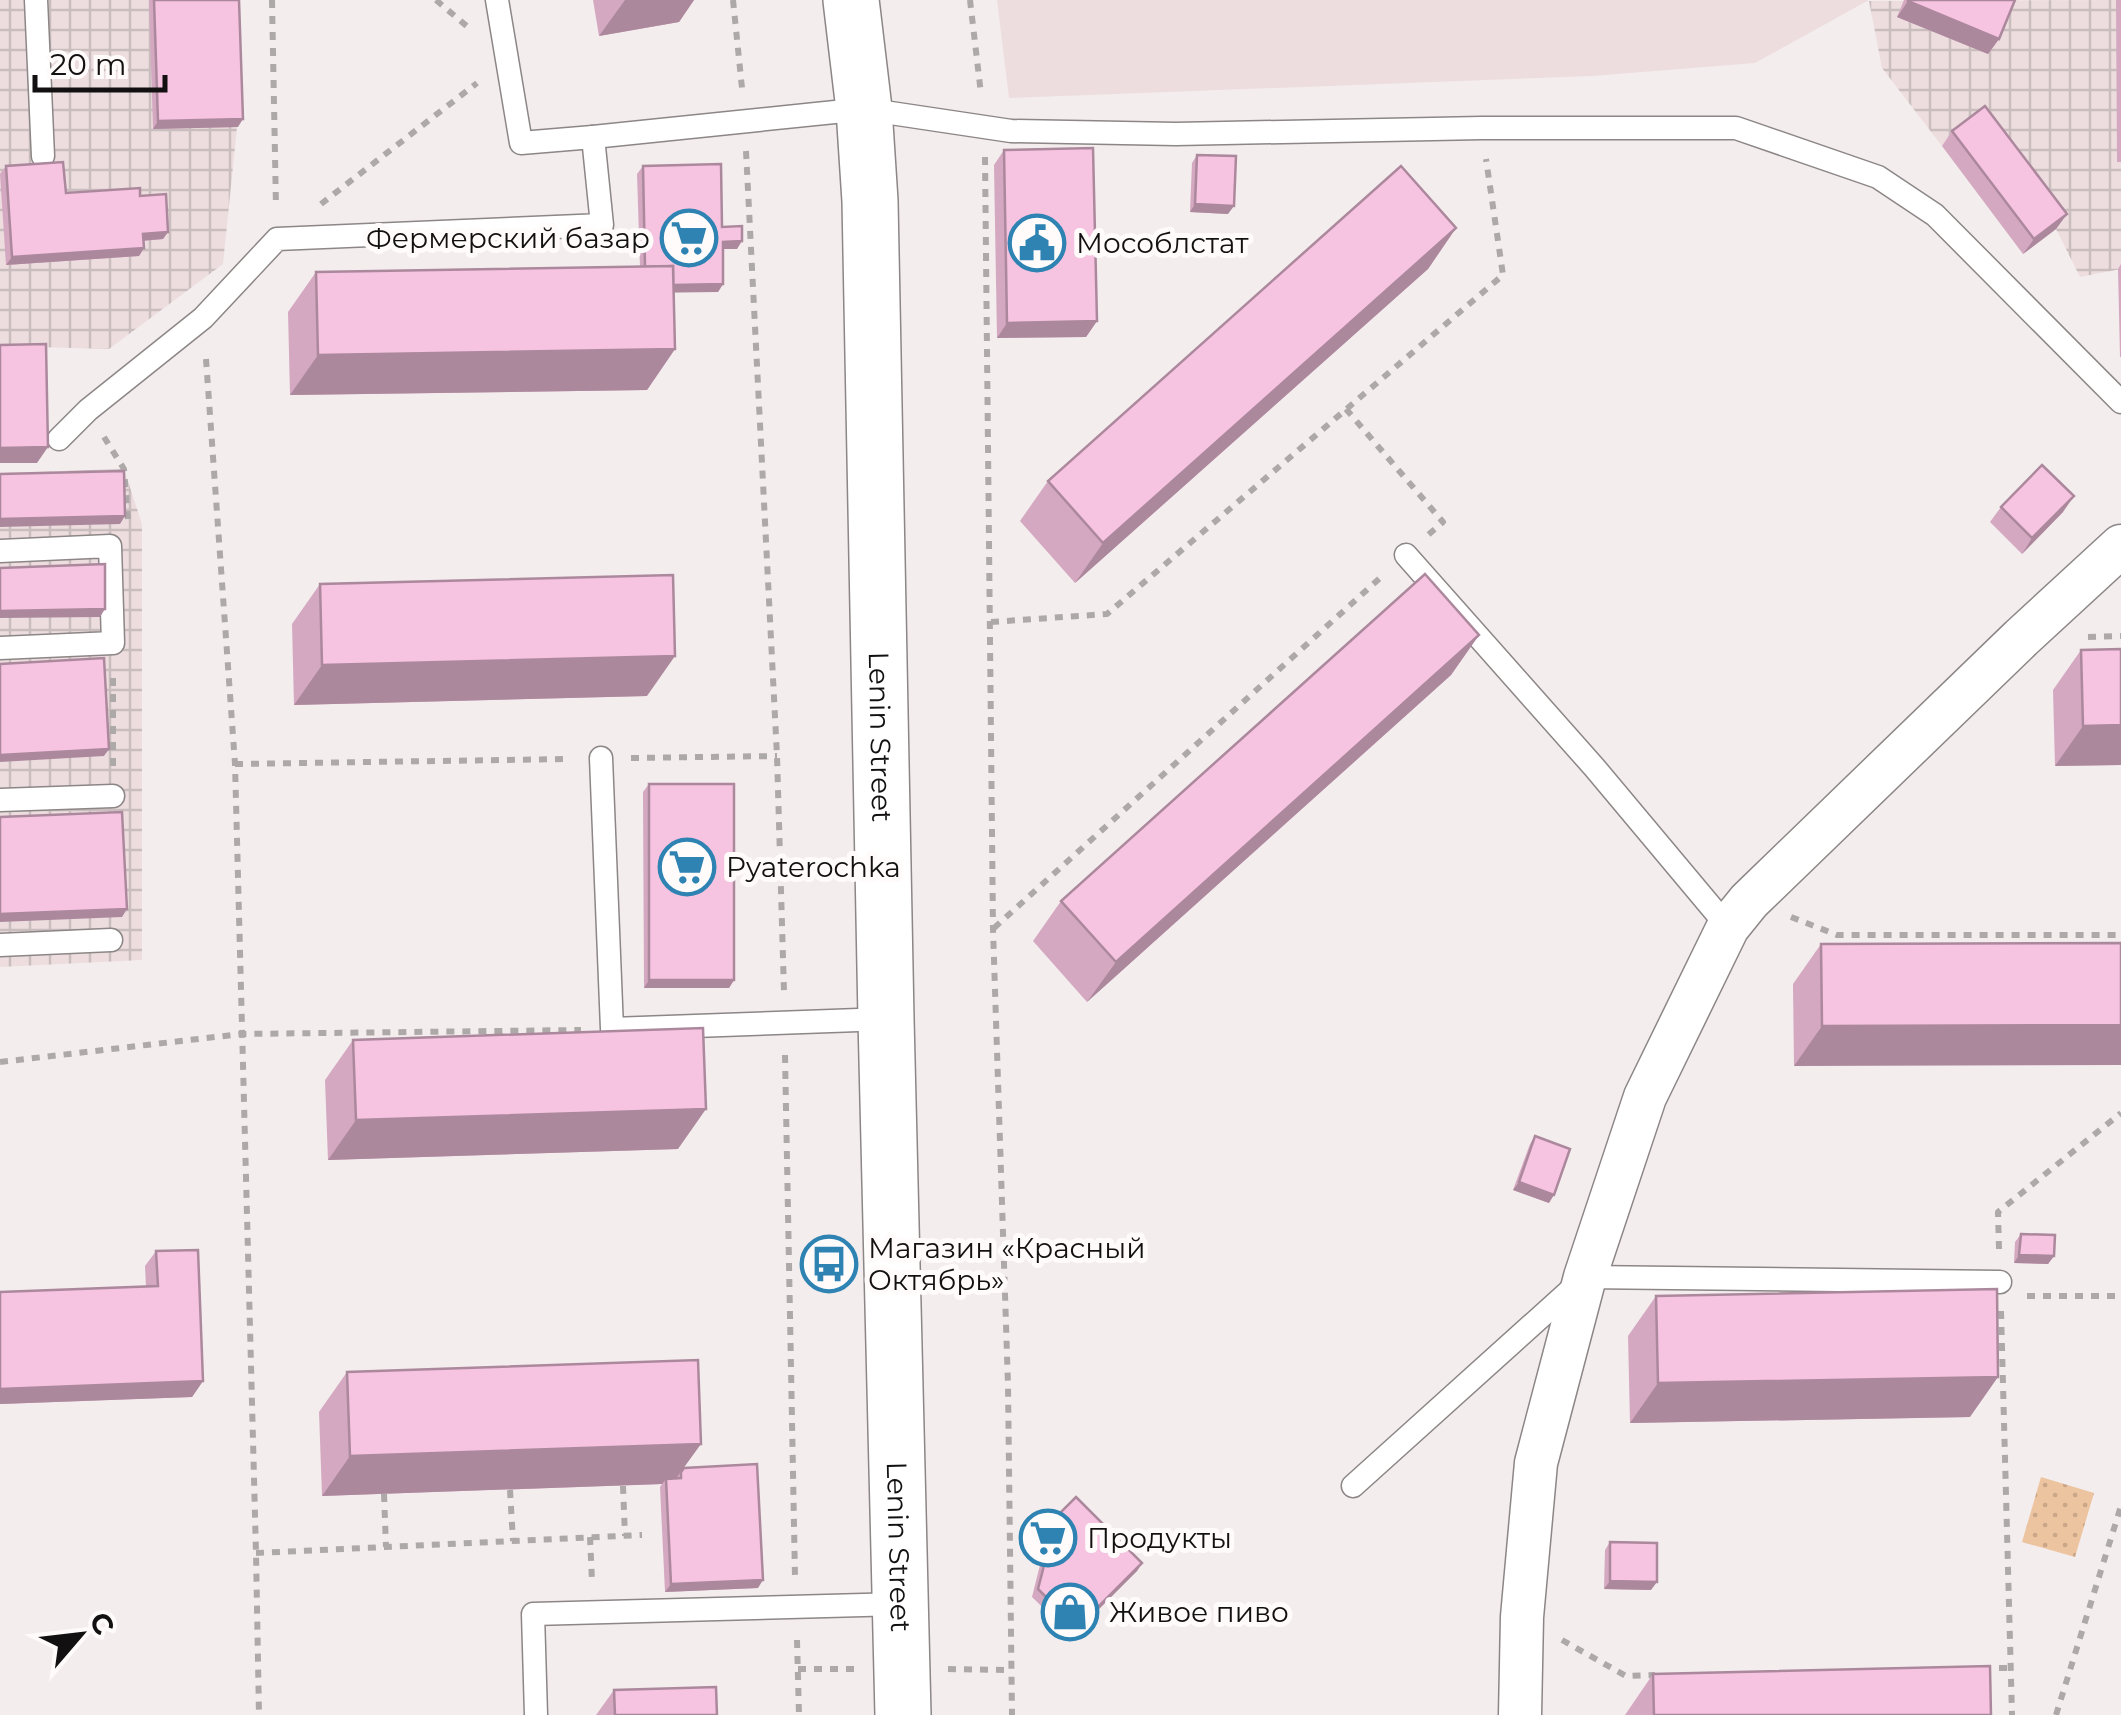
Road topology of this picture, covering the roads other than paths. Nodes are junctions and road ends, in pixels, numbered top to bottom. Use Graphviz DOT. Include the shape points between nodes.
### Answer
graph roads {
  1 [pos="36,0"];
  2 [pos="497,0"];
  3 [pos="851,0"];
  4 [pos="864,109"];
  5 [pos="593,136"];
  6 [pos="43,156"];
  7 [pos="2121,402"];
  8 [pos="59,438"];
  9 [pos="2121,546"];
  10 [pos="0,551"];
  11 [pos="1406,554"];
  12 [pos="0,648"];
  13 [pos="601,758"];
  14 [pos="113,796"];
  15 [pos="0,800"];
  16 [pos="1739,914"];
  17 [pos="111,940"];
  18 [pos="0,945"];
  19 [pos="886,1018"];
  20 [pos="1585,1277"];
  21 [pos="2001,1289"];
  22 [pos="1353,1486"];
  23 [pos="900,1604"];
  24 [pos="536,1715"];
  25 [pos="902,1715"];
  26 [pos="1520,1715"];
  1 -- 6 [label="lane"];
  2 -- 5 [label="lane" via="520,143"];
  3 -- 4 [label="main road, Lenin Street"];
  4 -- 5 [label="lane"];
  4 -- 7 [label="lane" via="1011,130 1176,134 1736,128 1878,177 1935,215"];
  4 -- 19 [label="main road, Lenin Street"];
  5 -- 8 [label="lane" via="602,225 276,239 203,318"];
  9 -- 16 [label="street"];
  10 -- 12 [label="lane" via="110,546 113,643"];
  11 -- 16 [label="lane" via="1594,768"];
  13 -- 19 [label="lane" via="612,1029"];
  14 -- 15 [label="lane"];
  16 -- 20 [label="street" via="1645,1097"];
  17 -- 18 [label="lane"];
  19 -- 23 [label="main road, Lenin Street"];
  20 -- 21 [label="lane"];
  20 -- 22 [label="lane"];
  20 -- 26 [label="street" via="1536,1462"];
  23 -- 24 [label="lane" via="533,1614"];
  23 -- 25 [label="main road, Lenin Street"];
}
